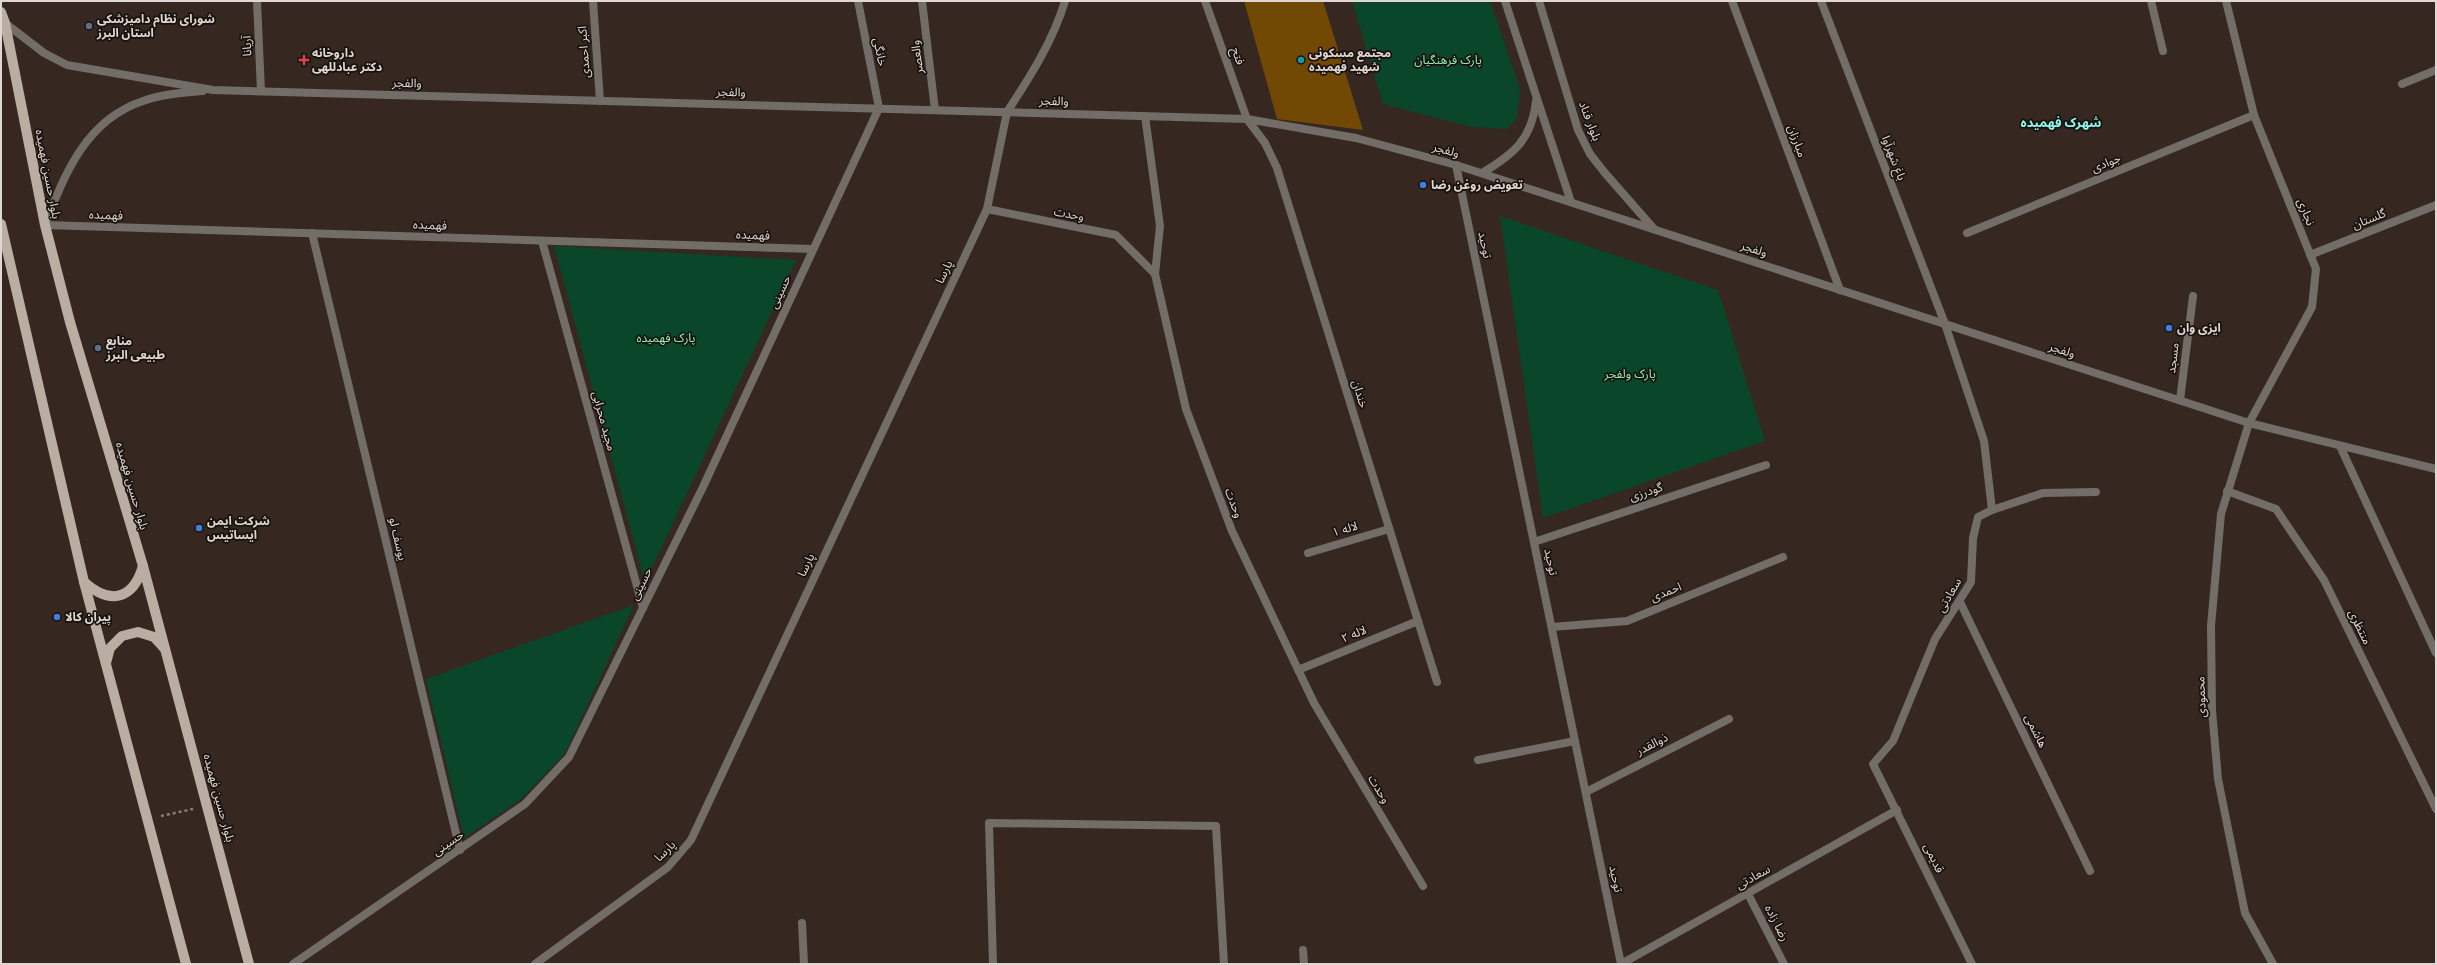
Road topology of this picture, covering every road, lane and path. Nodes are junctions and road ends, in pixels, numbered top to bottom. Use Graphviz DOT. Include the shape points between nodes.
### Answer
graph roads {
  1 [pos="258,1"];
  2 [pos="593,1"];
  3 [pos="858,1"];
  4 [pos="922,1"];
  5 [pos="1065,1"];
  6 [pos="1205,1"];
  7 [pos="1504,1"];
  8 [pos="1539,1"];
  9 [pos="1732,1"];
  10 [pos="1820,1"];
  11 [pos="2150,1"];
  12 [pos="2226,1"];
  13 [pos="1,12"];
  14 [pos="5,23"];
  15 [pos="2163,51"];
  16 [pos="2436,70"];
  17 [pos="2402,84"];
  18 [pos="213,90"];
  19 [pos="261,91"];
  20 [pos="1537,98"];
  21 [pos="600,100"];
  22 [pos="879,108"];
  23 [pos="935,110"];
  24 [pos="1007,112"];
  25 [pos="2254,115"];
  26 [pos="1145,116"];
  27 [pos="1247,119"];
  28 [pos="1456,165"];
  29 [pos="1482,173"];
  30 [pos="1571,202"];
  31 [pos="2436,205"];
  32 [pos="987,209"];
  33 [pos="1,224"];
  34 [pos="45,224"];
  35 [pos="1655,229"];
  36 [pos="312,233"];
  37 [pos="1967,233"];
  38 [pos="542,241"];
  39 [pos="813,249"];
  40 [pos="2310,255"];
  41 [pos="1155,274"];
  42 [pos="1840,290"];
  43 [pos="2193,296"];
  44 [pos="1945,324"];
  45 [pos="2180,400"];
  46 [pos="2249,423"];
  47 [pos="2340,446"];
  48 [pos="1766,465"];
  49 [pos="2436,469"];
  50 [pos="2227,491"];
  51 [pos="2096,492"];
  52 [pos="1992,510"];
  53 [pos="1389,529"];
  54 [pos="1534,542"];
  55 [pos="1308,553"];
  56 [pos="1783,557"];
  57 [pos="143,566"];
  58 [pos="84,582"];
  59 [pos="1960,602"];
  60 [pos="643,608"];
  61 [pos="1418,621"];
  62 [pos="1552,627"];
  63 [pos="165,649"];
  64 [pos="2436,653"];
  65 [pos="106,664"];
  66 [pos="1298,670"];
  67 [pos="1437,682"];
  68 [pos="1730,718"];
  69 [pos="1575,741"];
  70 [pos="1478,760"];
  71 [pos="1873,764"];
  72 [pos="1586,792"];
  73 [pos="207,806"];
  74 [pos="2436,809"];
  75 [pos="1897,810"];
  76 [pos="147,819"];
  77 [pos="460,850"];
  78 [pos="2090,871"];
  79 [pos="1423,886"];
  80 [pos="1748,894"];
  81 [pos="802,923"];
  82 [pos="1303,950"];
  83 [pos="186,964"];
  84 [pos="249,964"];
  85 [pos="294,964"];
  86 [pos="534,964"];
  87 [pos="804,964"];
  88 [pos="993,964"];
  89 [pos="1224,964"];
  90 [pos="1304,964"];
  91 [pos="1621,964"];
  92 [pos="1784,964"];
  93 [pos="1972,964"];
  94 [pos="2274,964"];
  1 -- 19 [label="street, آریانا"];
  2 -- 21 [label="street, اکبر احمدی"];
  3 -- 22 [label="street, خانگی"];
  4 -- 23 [label="street, والعصر"];
  5 -- 24 [label="street" via="1057,26 1024,87"];
  6 -- 27 [label="street, فتح"];
  7 -- 20 [label="street"];
  8 -- 35 [label="street, بلوار قناد" via="1578,130 1590,154"];
  9 -- 42 [label="street, مبارزان"];
  10 -- 44 [label="street, باغ شهرآوا"];
  11 -- 15 [label="street"];
  12 -- 25 [label="street, نجاری"];
  13 -- 14 [label="main road, بلوار حسین فهمیده"];
  14 -- 18 [label="street" via="44,53 67,64"];
  14 -- 34 [label="main road, بلوار حسین فهمیده"];
  16 -- 17 [label="street"];
  18 -- 19 [label="street, والفجر"];
  18 -- 34 [label="street" via="144,101 108,118 73,159"];
  19 -- 21 [label="street, والفجر"];
  20 -- 29 [label="street" via="1534,119 1526,138 1508,156"];
  20 -- 30 [label="street"];
  21 -- 22 [label="street, والفجر"];
  22 -- 23 [label="street, والفجر"];
  22 -- 39 [label="street, حسینی"];
  23 -- 24 [label="street, والفجر"];
  24 -- 26 [label="street, والفجر"];
  24 -- 32 [label="street, پارسا"];
  25 -- 37 [label="street, جوادی"];
  25 -- 40 [label="street, نجاری"];
  26 -- 27 [label="street, والفجر"];
  26 -- 41 [label="street" via="1160,226"];
  27 -- 28 [label="street, ولفجر" via="1356,138"];
  27 -- 53 [label="street, خندان" via="1265,143 1277,168"];
  28 -- 29 [label="street, ولفجر"];
  28 -- 54 [label="street, توحید"];
  29 -- 30 [label="street, ولفجر"];
  30 -- 35 [label="street, ولفجر"];
  31 -- 40 [label="street, گلستان"];
  32 -- 41 [label="street, وحدت" via="1116,235"];
  32 -- 86 [label="street, پارسا" via="690,840 668,866"];
  33 -- 58 [label="main road"];
  34 -- 36 [label="street, فهمیده"];
  34 -- 57 [label="main road, بلوار حسین فهمیده" via="70,322"];
  35 -- 42 [label="street, ولفجر"];
  36 -- 38 [label="street, فهمیده"];
  36 -- 77 [label="street, یوسف لو"];
  38 -- 39 [label="street, فهمیده"];
  38 -- 60 [label="street, مجید محرابی"];
  39 -- 60 [label="street, حسینی"];
  40 -- 46 [label="street, نجاری" via="2316,269 2312,307"];
  41 -- 66 [label="street, وحدت" via="1186,409 1232,532"];
  42 -- 44 [label="street, ولفجر"];
  43 -- 45 [label="street, مسجد"];
  44 -- 45 [label="street, ولفجر"];
  44 -- 52 [label="street, باغ شهرآوا" via="1984,441"];
  45 -- 46 [label="street, ولفجر"];
  46 -- 47 [label="street, ولفجر"];
  46 -- 50 [label="street, محمودی"];
  47 -- 49 [label="street, ولفجر"];
  47 -- 64 [label="street"];
  48 -- 54 [label="street, گودرزی"];
  50 -- 74 [label="street, منتظری" via="2276,509 2324,580"];
  50 -- 94 [label="street, محمودی" via="2221,514 2211,626 2212,710 2218,779 2245,913"];
  51 -- 52 [label="street, سعادتی" via="2043,493"];
  52 -- 59 [label="street, سعادتی" via="1978,517 1973,538 1971,582"];
  53 -- 55 [label="street, لاله ۱"];
  53 -- 61 [label="street, خندان"];
  54 -- 62 [label="street, توحید"];
  56 -- 62 [label="street, احمدی" via="1627,621"];
  57 -- 58 [label="main road" via="138,581 127,593 111,597 96,593"];
  57 -- 63 [label="main road, بلوار حسین فهمیده"];
  58 -- 65 [label="main road"];
  59 -- 71 [label="street, سعادتی" via="1935,640 1893,741"];
  59 -- 78 [label="street, هاشمی"];
  60 -- 77 [label="street, حسینی" via="569,757 524,804"];
  61 -- 66 [label="street, لاله ۲"];
  61 -- 67 [label="street, خندان"];
  62 -- 69 [label="street, توحید"];
  63 -- 65 [label="main road" via="154,637 138,632 122,636 110,648"];
  63 -- 73 [label="main road, بلوار حسین فهمیده"];
  65 -- 76 [label="main road"];
  66 -- 79 [label="street, وحدت" via="1314,703"];
  68 -- 72 [label="street, ذوالقدر"];
  69 -- 70 [label="street"];
  69 -- 72 [label="street, توحید"];
  71 -- 75 [label="street, قدیمی"];
  72 -- 91 [label="street, توحید"];
  73 -- 76 [label="path"];
  73 -- 84 [label="main road, بلوار حسین فهمیده"];
  75 -- 80 [label="street, سعادتی"];
  75 -- 93 [label="street, قدیمی"];
  76 -- 83 [label="main road"];
  77 -- 85 [label="street, حسینی"];
  80 -- 91 [label="street, سعادتی"];
  80 -- 92 [label="street, رضا زاده"];
  81 -- 87 [label="street"];
  82 -- 90 [label="street"];
  88 -- 89 [label="street" via="989,823 1216,826"];
}
